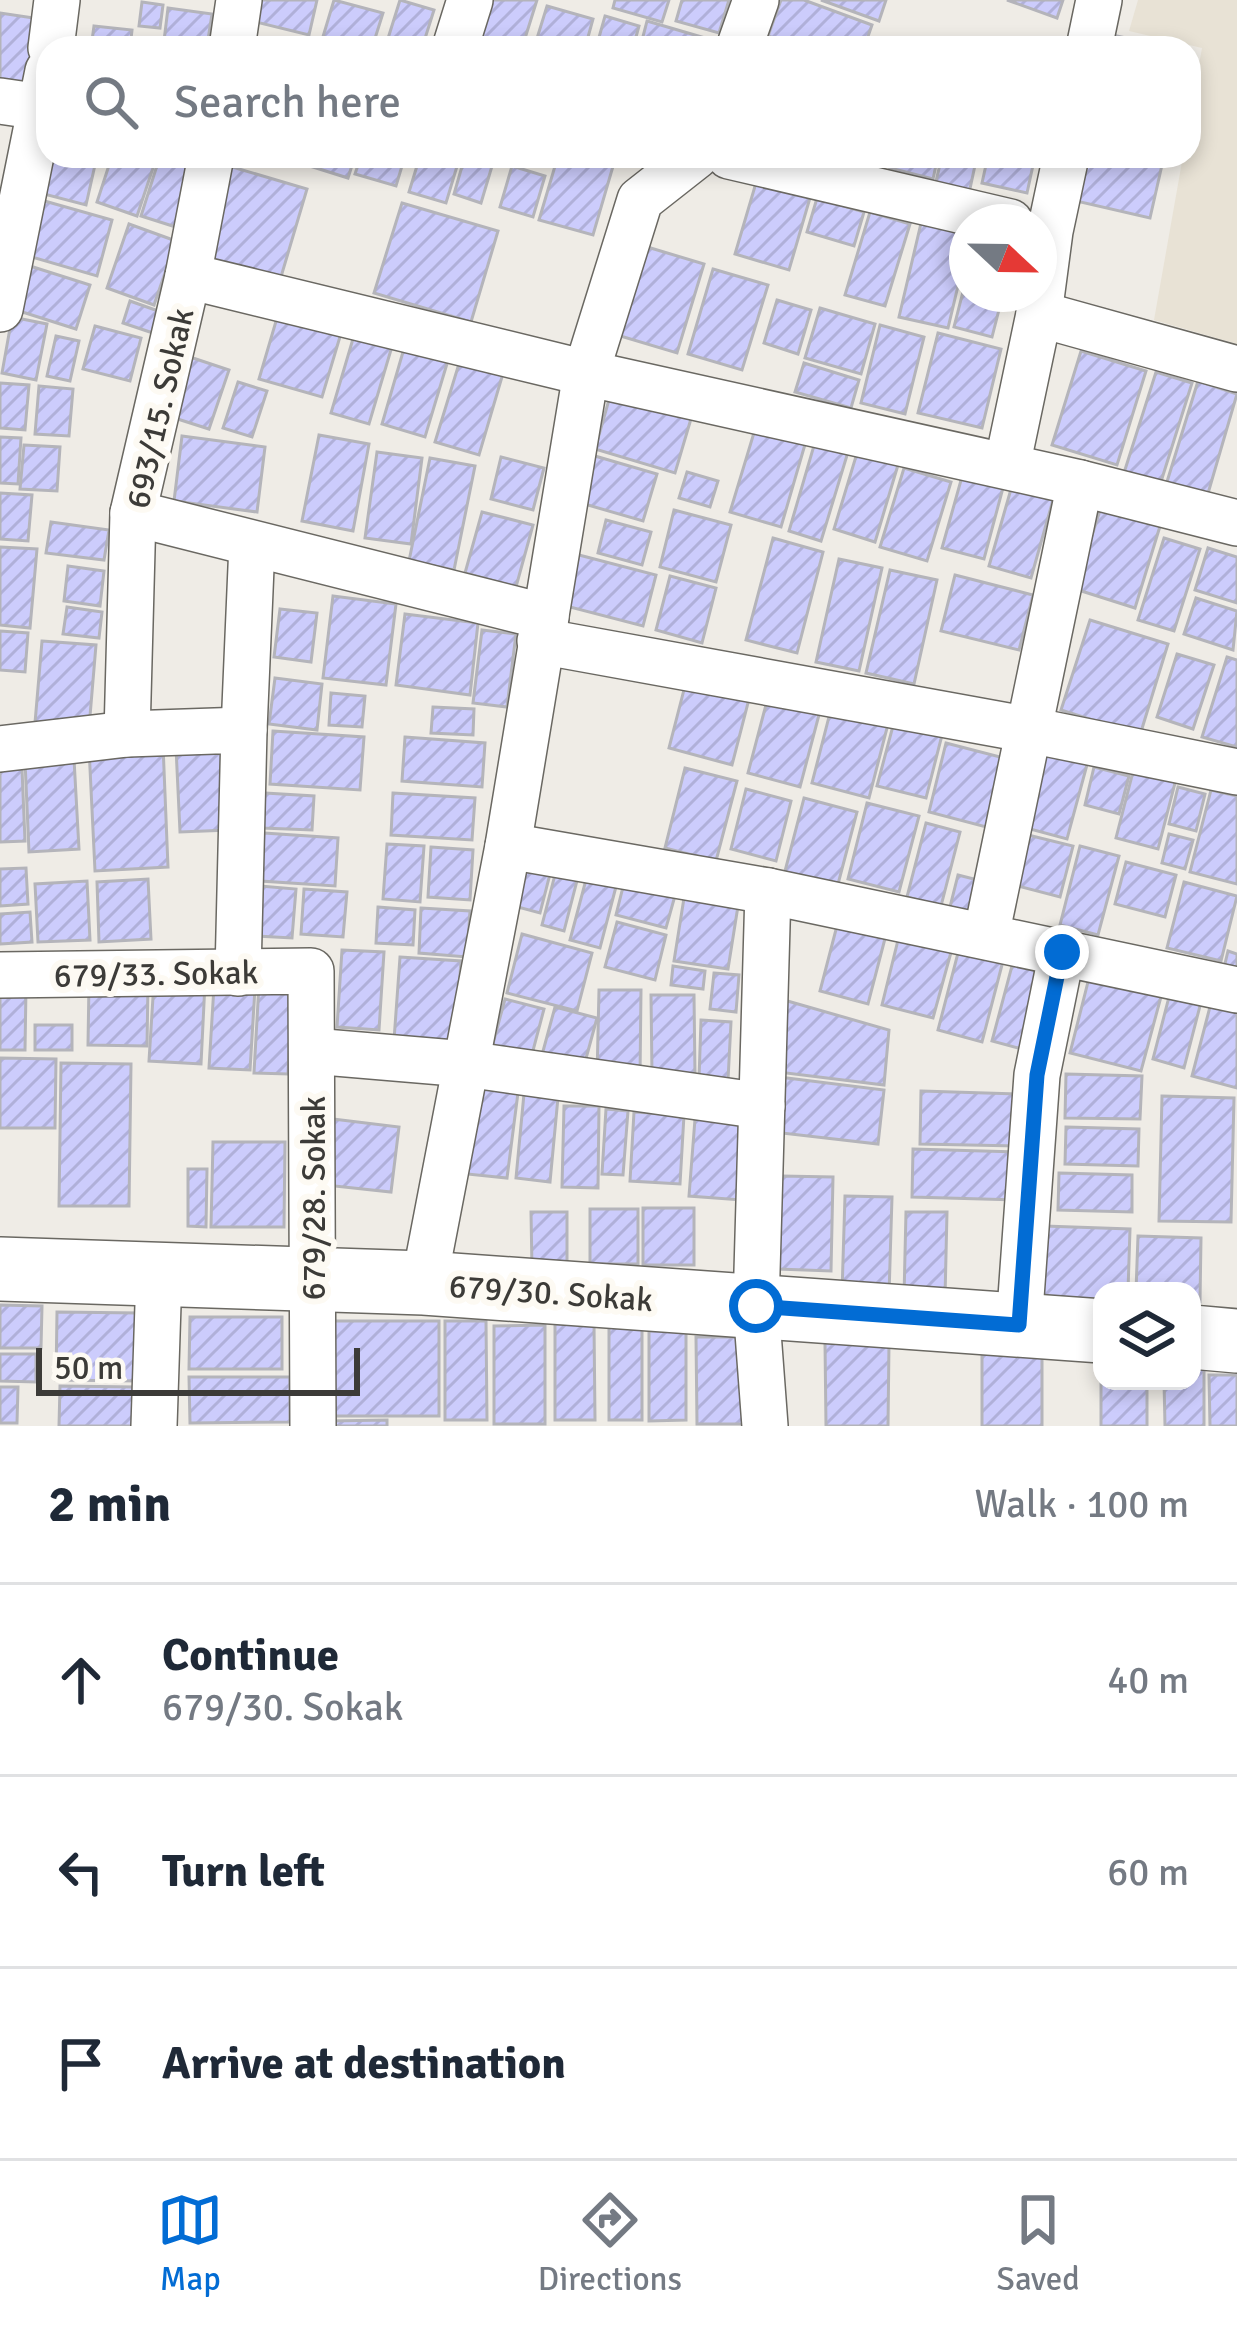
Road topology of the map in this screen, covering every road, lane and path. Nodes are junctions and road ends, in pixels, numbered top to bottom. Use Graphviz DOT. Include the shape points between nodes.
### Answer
graph roads {
  1 [pos="57,0"];
  2 [pos="470,0"];
  3 [pos="756,0"];
  4 [pos="1099,0"];
  5 [pos="52,36"];
  6 [pos="459,36"];
  7 [pos="743,36"];
  8 [pos="1092,36"];
  9 [pos="35,97"];
  10 [pos="209,168"];
  11 [pos="681,168"];
  12 [pos="781,168"];
  13 [pos="1060,168"];
  14 [pos="1044,204"];
  15 [pos="949,207"];
  16 [pos="188,276"];
  17 [pos="0,309"];
  18 [pos="1040,314"];
  19 [pos="1237,369"];
  20 [pos="586,374"];
  21 [pos="1007,466"];
  22 [pos="1080,483"];
  23 [pos="133,514"];
  24 [pos="1237,523"];
  25 [pos="252,544"];
  26 [pos="543,629"];
  27 [pos="244,730"];
  28 [pos="1030,730"];
  29 [pos="127,734"];
  30 [pos="0,749"];
  31 [pos="1237,772"];
  32 [pos="508,846"];
  33 [pos="768,891"];
  34 [pos="986,936"];
  35 [pos="1062,952"];
  36 [pos="311,971"];
  37 [pos="238,973"];
  38 [pos="0,975"];
  39 [pos="1237,990"];
  40 [pos="312,1051"];
  41 [pos="466,1064"];
  42 [pos="762,1106"];
  43 [pos="0,1269"];
  44 [pos="159,1274"];
  45 [pos="314,1278"];
  46 [pos="424,1283"];
  47 [pos="756,1306"];
  48 [pos="1019,1325"];
  49 [pos="1093,1330"];
  50 [pos="1201,1338"];
  51 [pos="1237,1341"];
  52 [pos="154,1426"];
  53 [pos="313,1426"];
  54 [pos="765,1426"];
  1 -- 5 [label="street"];
  2 -- 6 [label="street"];
  3 -- 7 [label="street"];
  4 -- 8 [label="street"];
  9 -- 17 [label="street"];
  10 -- 16 [label="street, 693/15. Sokak"];
  11 -- 20 [label="street" via="640,200"];
  12 -- 15 [label="street"];
  13 -- 14 [label="street"];
  16 -- 20 [label="street"];
  16 -- 23 [label="street, 693/15. Sokak"];
  18 -- 19 [label="street"];
  18 -- 21 [label="street"];
  20 -- 21 [label="street"];
  20 -- 26 [label="street"];
  21 -- 22 [label="street"];
  22 -- 24 [label="street"];
  22 -- 28 [label="street"];
  23 -- 25 [label="street"];
  23 -- 29 [label="street, 693/15. Sokak"];
  25 -- 26 [label="street"];
  25 -- 27 [label="street"];
  26 -- 28 [label="street"];
  26 -- 32 [label="street"];
  27 -- 29 [label="street"];
  27 -- 37 [label="street"];
  28 -- 31 [label="street"];
  28 -- 34 [label="street"];
  29 -- 30 [label="street"];
  32 -- 33 [label="street"];
  32 -- 41 [label="street"];
  33 -- 34 [label="street"];
  33 -- 42 [label="street"];
  34 -- 35 [label="street"];
  35 -- 39 [label="street"];
  35 -- 48 [label="street" via="1037,1075"];
  36 -- 37 [label="street, 679/33. Sokak"];
  36 -- 40 [label="street, 679/28. Sokak"];
  37 -- 38 [label="street, 679/33. Sokak"];
  40 -- 41 [label="street"];
  40 -- 45 [label="street, 679/28. Sokak"];
  41 -- 42 [label="street"];
  41 -- 46 [label="street"];
  42 -- 47 [label="street"];
  43 -- 44 [label="street, 679/30. Sokak"];
  44 -- 45 [label="street, 679/30. Sokak"];
  44 -- 52 [label="street"];
  45 -- 46 [label="street, 679/30. Sokak"];
  45 -- 53 [label="street, 679/28. Sokak"];
  46 -- 47 [label="street, 679/30. Sokak"];
  47 -- 48 [label="street, 679/30. Sokak"];
  47 -- 54 [label="street"];
  48 -- 49 [label="street, 679/30. Sokak"];
  50 -- 51 [label="street"];
}
